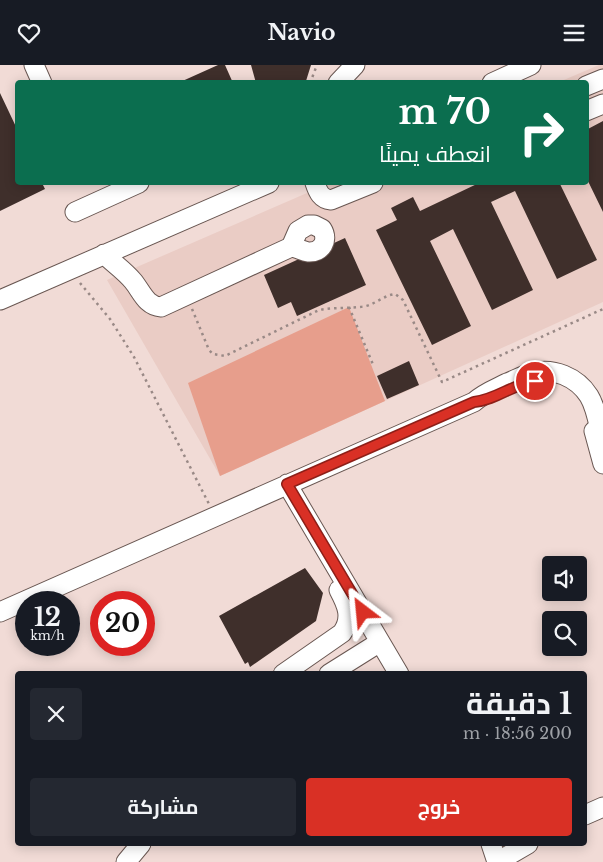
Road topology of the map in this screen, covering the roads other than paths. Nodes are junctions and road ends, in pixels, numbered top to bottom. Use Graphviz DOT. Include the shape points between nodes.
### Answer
graph roads {
  1 [pos="34,65"];
  2 [pos="355,65"];
  3 [pos="531,65"];
  4 [pos="603,79"];
  5 [pos="41,80"];
  6 [pos="341,80"];
  7 [pos="498,80"];
  8 [pos="589,85"];
  9 [pos="603,103"];
  10 [pos="589,110"];
  11 [pos="135,185"];
  12 [pos="264,185"];
  13 [pos="316,185"];
  14 [pos="368,185"];
  15 [pos="75,212"];
  16 [pos="127,245"];
  17 [pos="291,247"];
  18 [pos="104,254"];
  19 [pos="133,280"];
  20 [pos="0,300"];
  21 [pos="474,402"];
  22 [pos="603,443"];
  23 [pos="603,464"];
  24 [pos="287,484"];
  25 [pos="337,568"];
  26 [pos="0,612"];
  27 [pos="380,642"];
  28 [pos="287,671"];
  29 [pos="334,671"];
  30 [pos="397,671"];
  31 [pos="603,807"];
  32 [pos="587,814"];
  33 [pos="138,846"];
  34 [pos="492,846"];
  35 [pos="519,846"];
  36 [pos="126,862"];
  37 [pos="497,862"];
  1 -- 5 [label="street"];
  2 -- 6 [label="street"];
  3 -- 7 [label="street"];
  4 -- 8 [label="street"];
  9 -- 10 [label="street"];
  11 -- 15 [label="street"];
  12 -- 16 [label="street"];
  13 -- 14 [label="street" via="321,196 332,200"];
  16 -- 18 [label="street"];
  16 -- 19 [label="street"];
  17 -- 19 [label="street" via="161,307 148,301"];
  18 -- 19 [label="street"];
  18 -- 20 [label="street"];
  21 -- 22 [label="street" via="485,393 530,373 560,374 576,382 593,404"];
  21 -- 23 [label="street" via="489,399 524,383 545,382 565,389 587,411"];
  21 -- 24 [label="street"];
  24 -- 25 [label="street"];
  24 -- 26 [label="street"];
  25 -- 27 [label="street"];
  25 -- 28 [label="street" via="332,576 347,607 344,629"];
  27 -- 29 [label="street"];
  27 -- 30 [label="street"];
  31 -- 32 [label="street"];
  33 -- 36 [label="street"];
  34 -- 37 [label="street"];
  35 -- 37 [label="street"];
}
